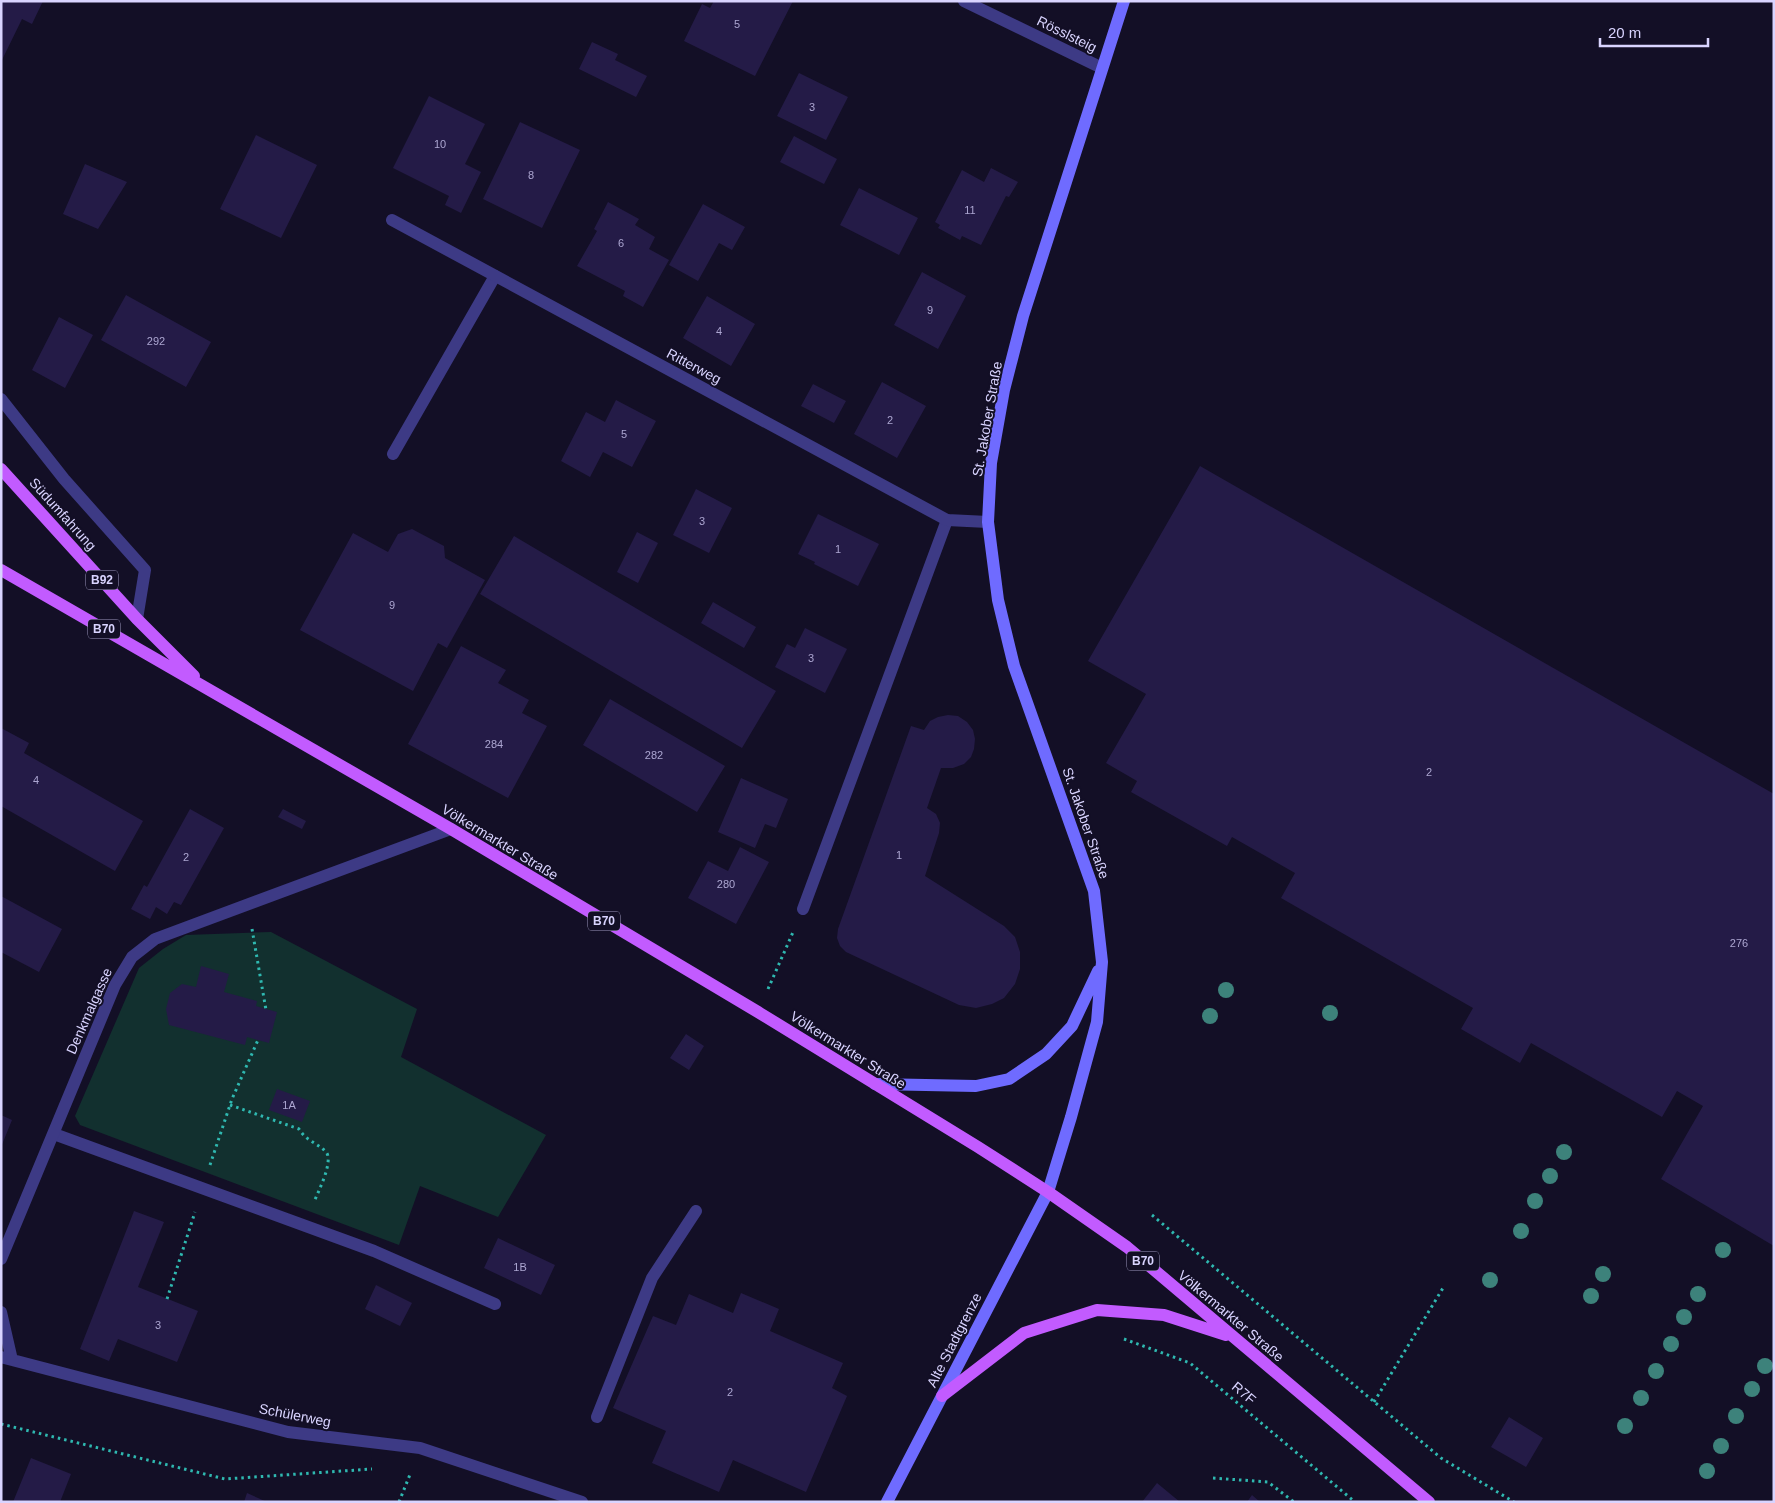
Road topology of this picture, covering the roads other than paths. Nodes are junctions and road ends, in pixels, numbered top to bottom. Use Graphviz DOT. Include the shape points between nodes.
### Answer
graph roads {
  1 [pos="964,1"];
  2 [pos="1124,1"];
  3 [pos="1102,68"];
  4 [pos="392,220"];
  5 [pos="495,276"];
  6 [pos="1,399"];
  7 [pos="393,454"];
  8 [pos="1,469"];
  9 [pos="947,520"];
  10 [pos="988,522"];
  11 [pos="1,570"];
  12 [pos="137,619"];
  13 [pos="206,688"];
  14 [pos="451,829"];
  15 [pos="803,909"];
  16 [pos="1102,962"];
  17 [pos="875,1084"];
  18 [pos="54,1134"];
  19 [pos="1048,1192"];
  20 [pos="696,1211"];
  21 [pos="1,1259"];
  22 [pos="495,1304"];
  23 [pos="1,1312"];
  24 [pos="1232,1337"];
  25 [pos="7,1359"];
  26 [pos="942,1396"];
  27 [pos="597,1417"];
  28 [pos="582,1502"];
  29 [pos="887,1502"];
  30 [pos="1429,1502"];
  1 -- 3 [label="street, Rösslsteig"];
  2 -- 3 [label="main road, St. Jakober Straße"];
  3 -- 10 [label="main road, St. Jakober Straße" via="1023,316 1004,390 992,463"];
  4 -- 5 [label="street, Ritterweg"];
  5 -- 7 [label="street"];
  5 -- 9 [label="street, Ritterweg"];
  6 -- 12 [label="street" via="64,479 145,570"];
  8 -- 12 [label="main road, Südumfahrung / B92"];
  9 -- 10 [label="street, Ritterweg"];
  9 -- 15 [label="street"];
  10 -- 16 [label="main road, St. Jakober Straße" via="998,600 1014,666 1094,891"];
  11 -- 13 [label="main road, B70"];
  12 -- 13 [label="main road, Südumfahrung / B92"];
  13 -- 14 [label="main road, Völkermarkter Straße / B70"];
  14 -- 17 [label="main road, Völkermarkter Straße / B70"];
  14 -- 18 [label="street, Denkmalgasse" via="155,939 132,957 114,985"];
  16 -- 17 [label="main road" via="1072,1026 1046,1054 1009,1079 976,1086"];
  16 -- 19 [label="main road, St. Jakober Straße" via="1097,1022"];
  17 -- 19 [label="main road, Völkermarkter Straße / B70"];
  18 -- 21 [label="street, Denkmalgasse"];
  18 -- 22 [label="street" via="374,1251"];
  19 -- 24 [label="main road, Völkermarkter Straße / B70" via="1128,1247"];
  19 -- 26 [label="main road, Alte Stadtgrenze"];
  20 -- 27 [label="street" via="652,1278"];
  23 -- 25 [label="street"];
  24 -- 26 [label="main road" via="1164,1316 1097,1310 1024,1333"];
  24 -- 30 [label="main road, Völkermarkter Straße / B70"];
  25 -- 28 [label="street, Schülerweg" via="288,1432 420,1448"];
  26 -- 29 [label="main road, Alte Stadtgrenze"];
}
